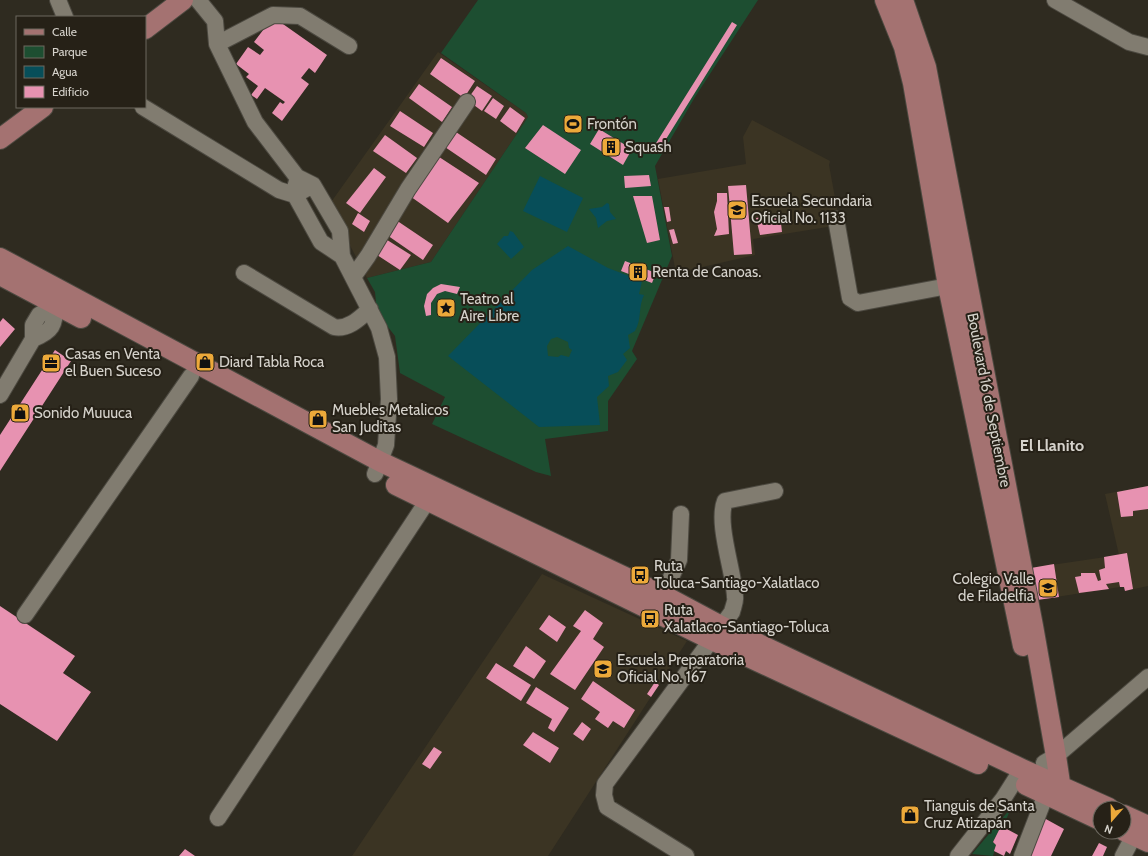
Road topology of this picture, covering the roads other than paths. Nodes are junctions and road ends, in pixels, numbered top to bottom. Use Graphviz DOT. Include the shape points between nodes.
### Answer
graph roads {
  1 [pos="58,0"];
  2 [pos="183,0"];
  3 [pos="198,0"];
  4 [pos="885,0"];
  5 [pos="903,0"];
  6 [pos="1056,0"];
  7 [pos="65,16"];
  8 [pos="146,28"];
  9 [pos="217,44"];
  10 [pos="349,46"];
  11 [pos="1148,47"];
  12 [pos="467,102"];
  13 [pos="42,108"];
  14 [pos="145,108"];
  15 [pos="0,139"];
  16 [pos="297,177"];
  17 [pos="313,186"];
  18 [pos="295,195"];
  19 [pos="836,219"];
  20 [pos="342,256"];
  21 [pos="0,258"];
  22 [pos="25,272"];
  23 [pos="244,273"];
  24 [pos="0,275"];
  25 [pos="353,277"];
  26 [pos="948,286"];
  27 [pos="56,305"];
  28 [pos="370,309"];
  29 [pos="102,314"];
  30 [pos="191,376"];
  31 [pos="2,386"];
  32 [pos="985,422"];
  33 [pos="378,468"];
  34 [pos="775,491"];
  35 [pos="428,500"];
  36 [pos="681,514"];
  37 [pos="663,595"];
  38 [pos="25,615"];
  39 [pos="716,633"];
  40 [pos="1148,677"];
  41 [pos="1018,775"];
  42 [pos="1052,780"];
  43 [pos="1093,800"];
  44 [pos="1092,813"];
  45 [pos="218,818"];
  46 [pos="1136,828"];
  47 [pos="686,856"];
  48 [pos="958,856"];
  49 [pos="1022,856"];
  50 [pos="1123,856"];
  1 -- 7 [label="street"];
  2 -- 8 [label="main road"];
  3 -- 9 [label="street" via="215,21"];
  4 -- 26 [label="main road, Boulevard 16 de Septiembre" via="904,47 913,83"];
  5 -- 32 [label="main road, Boulevard 16 de Septiembre" via="926,67"];
  6 -- 11 [label="street" via="1129,42"];
  9 -- 10 [label="street" via="274,15 300,16"];
  9 -- 16 [label="street" via="255,122"];
  12 -- 25 [label="street"];
  13 -- 15 [label="main road"];
  14 -- 18 [label="street" via="279,190"];
  16 -- 17 [label="street"];
  16 -- 18 [label="street"];
  17 -- 18 [label="street"];
  17 -- 20 [label="street" via="340,231"];
  18 -- 20 [label="street" via="322,242"];
  19 -- 26 [label="street" via="850,298 858,303"];
  20 -- 25 [label="street"];
  21 -- 22 [label="main road"];
  22 -- 27 [label="street"];
  22 -- 29 [label="main road"];
  23 -- 28 [label="street" via="334,327 346,327"];
  24 -- 27 [label="main road"];
  25 -- 28 [label="street"];
  26 -- 32 [label="main road, Boulevard 16 de Septiembre"];
  27 -- 29 [label="street"];
  27 -- 30 [label="main road"];
  27 -- 31 [label="street" via="39,315 33,325 33,339"];
  28 -- 33 [label="street" via="379,328 387,357 388,430"];
  29 -- 33 [label="main road"];
  30 -- 33 [label="main road"];
  30 -- 38 [label="street"];
  32 -- 42 [label="main road, Boulevard 16 de Septiembre" via="1031,651"];
  33 -- 35 [label="main road"];
  33 -- 37 [label="main road"];
  34 -- 39 [label="street" via="726,501 722,508 736,598 732,612"];
  35 -- 39 [label="main road"];
  35 -- 45 [label="street"];
  36 -- 37 [label="street" via="679,560"];
  37 -- 39 [label="main road"];
  39 -- 41 [label="main road"];
  39 -- 47 [label="street" via="605,784 607,807"];
  40 -- 42 [label="street"];
  41 -- 42 [label="main road"];
  41 -- 48 [label="street"];
  42 -- 43 [label="main road"];
  42 -- 44 [label="main road"];
  42 -- 49 [label="street"];
  46 -- 50 [label="street"];
}
